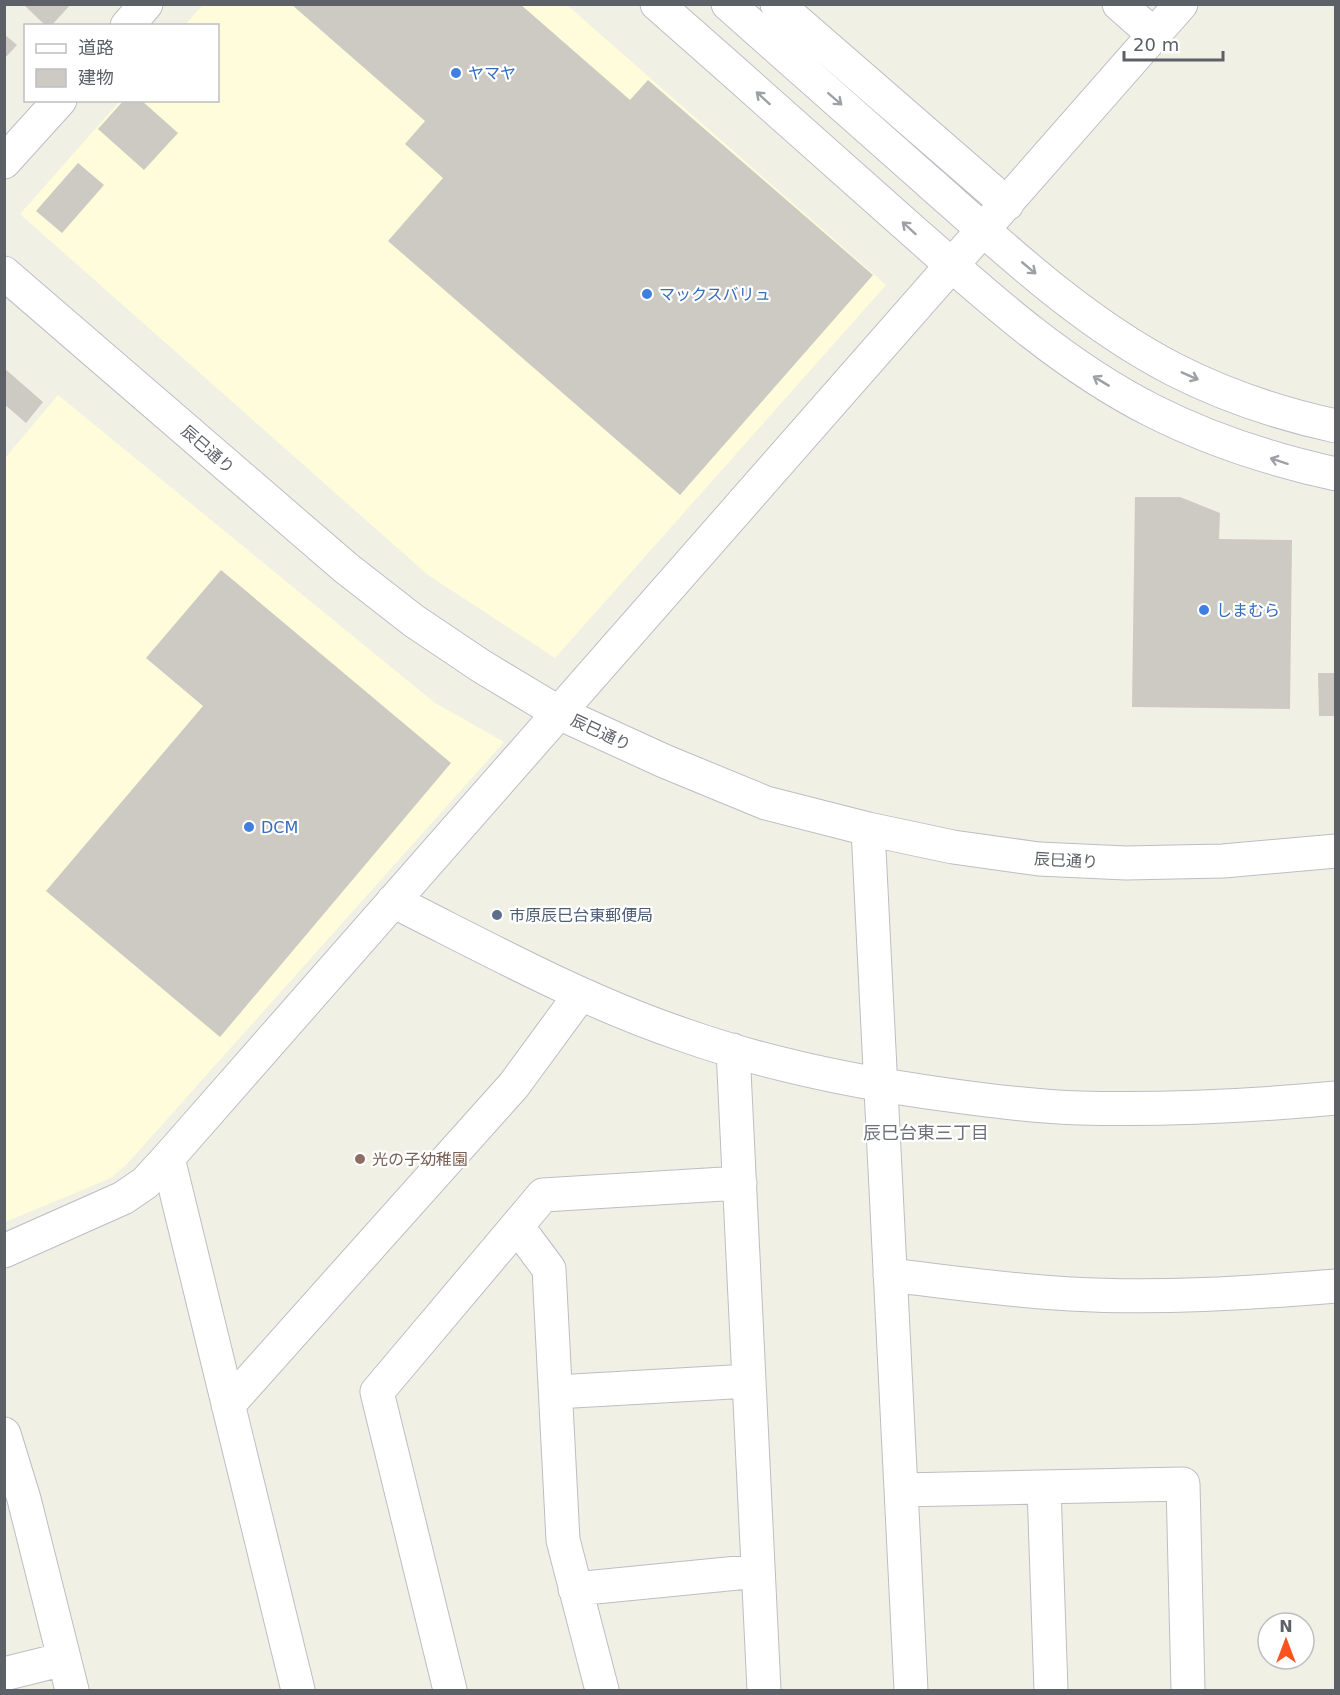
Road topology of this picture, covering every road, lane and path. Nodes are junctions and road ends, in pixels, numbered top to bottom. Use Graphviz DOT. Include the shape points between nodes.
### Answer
graph roads {
  1 [pos="146,4"];
  2 [pos="728,4"];
  3 [pos="777,4"];
  4 [pos="1119,4"];
  5 [pos="1181,4"];
  6 [pos="665,7"];
  7 [pos="130,24"];
  8 [pos="1154,35"];
  9 [pos="58,102"];
  10 [pos="4,162"];
  11 [pos="1007,204"];
  12 [pos="984,231"];
  13 [pos="953,266"];
  14 [pos="4,273"];
  15 [pos="1237,398"];
  16 [pos="1335,426"];
  17 [pos="1220,441"];
  18 [pos="1335,474"];
  19 [pos="559,713"];
  20 [pos="868,829"];
  21 [pos="1335,851"];
  22 [pos="393,902"];
  23 [pos="580,995"];
  24 [pos="733,1050"];
  25 [pos="881,1086"];
  26 [pos="1335,1098"];
  27 [pos="168,1158"];
  28 [pos="740,1183"];
  29 [pos="517,1226"];
  30 [pos="4,1251"];
  31 [pos="890,1275"];
  32 [pos="1335,1286"];
  33 [pos="749,1381"];
  34 [pos="556,1392"];
  35 [pos="228,1405"];
  36 [pos="4,1434"];
  37 [pos="1044,1488"];
  38 [pos="901,1490"];
  39 [pos="14,1501"];
  40 [pos="758,1571"];
  41 [pos="575,1589"];
  42 [pos="64,1659"];
  43 [pos="4,1674"];
  44 [pos="72,1690"];
  45 [pos="298,1690"];
  46 [pos="450,1690"];
  47 [pos="602,1690"];
  48 [pos="764,1690"];
  49 [pos="911,1690"];
  50 [pos="1051,1690"];
  51 [pos="1188,1690"];
  1 -- 7 [label="street"];
  2 -- 12 [label="street, one-way"];
  3 -- 11 [label="street"];
  4 -- 8 [label="street"];
  5 -- 8 [label="street"];
  13 -- 6 [label="street, one-way"];
  8 -- 11 [label="street"];
  9 -- 10 [label="street"];
  11 -- 12 [label="street"];
  12 -- 13 [label="street"];
  12 -- 15 [label="street, one-way" via="1069,302 1119,337 1173,369"];
  17 -- 13 [label="street, one-way" via="1151,410 1093,377 1040,339"];
  13 -- 19 [label="street"];
  14 -- 19 [label="street, 辰巳通り" via="354,575 414,621"];
  15 -- 16 [label="street"];
  15 -- 17 [label="street"];
  18 -- 17 [label="street, one-way" via="1288,464"];
  19 -- 20 [label="street, 辰巳通り" via="766,803"];
  19 -- 22 [label="street"];
  20 -- 21 [label="street, 辰巳通り" via="953,847 1039,859 1126,863 1223,861"];
  20 -- 25 [label="street"];
  22 -- 23 [label="street"];
  22 -- 27 [label="street"];
  23 -- 24 [label="street"];
  23 -- 35 [label="street" via="514,1084"];
  24 -- 25 [label="street"];
  24 -- 28 [label="street"];
  25 -- 26 [label="street" via="986,1101 1078,1108 1175,1108"];
  25 -- 31 [label="street"];
  27 -- 30 [label="street" via="145,1183 123,1198"];
  27 -- 35 [label="street"];
  28 -- 29 [label="street" via="543,1195"];
  28 -- 33 [label="street"];
  29 -- 34 [label="street" via="549,1269"];
  29 -- 46 [label="street" via="377,1392"];
  31 -- 32 [label="street" via="1071,1294 1165,1296"];
  31 -- 38 [label="street"];
  33 -- 34 [label="street"];
  33 -- 40 [label="street"];
  34 -- 41 [label="street" via="563,1540"];
  35 -- 45 [label="street"];
  36 -- 39 [label="street"];
  37 -- 38 [label="street"];
  37 -- 50 [label="street"];
  37 -- 51 [label="street" via="1183,1484"];
  38 -- 49 [label="street"];
  39 -- 42 [label="street"];
  40 -- 41 [label="street"];
  40 -- 48 [label="street"];
  41 -- 47 [label="street"];
  42 -- 43 [label="street"];
  42 -- 44 [label="street"];
}
